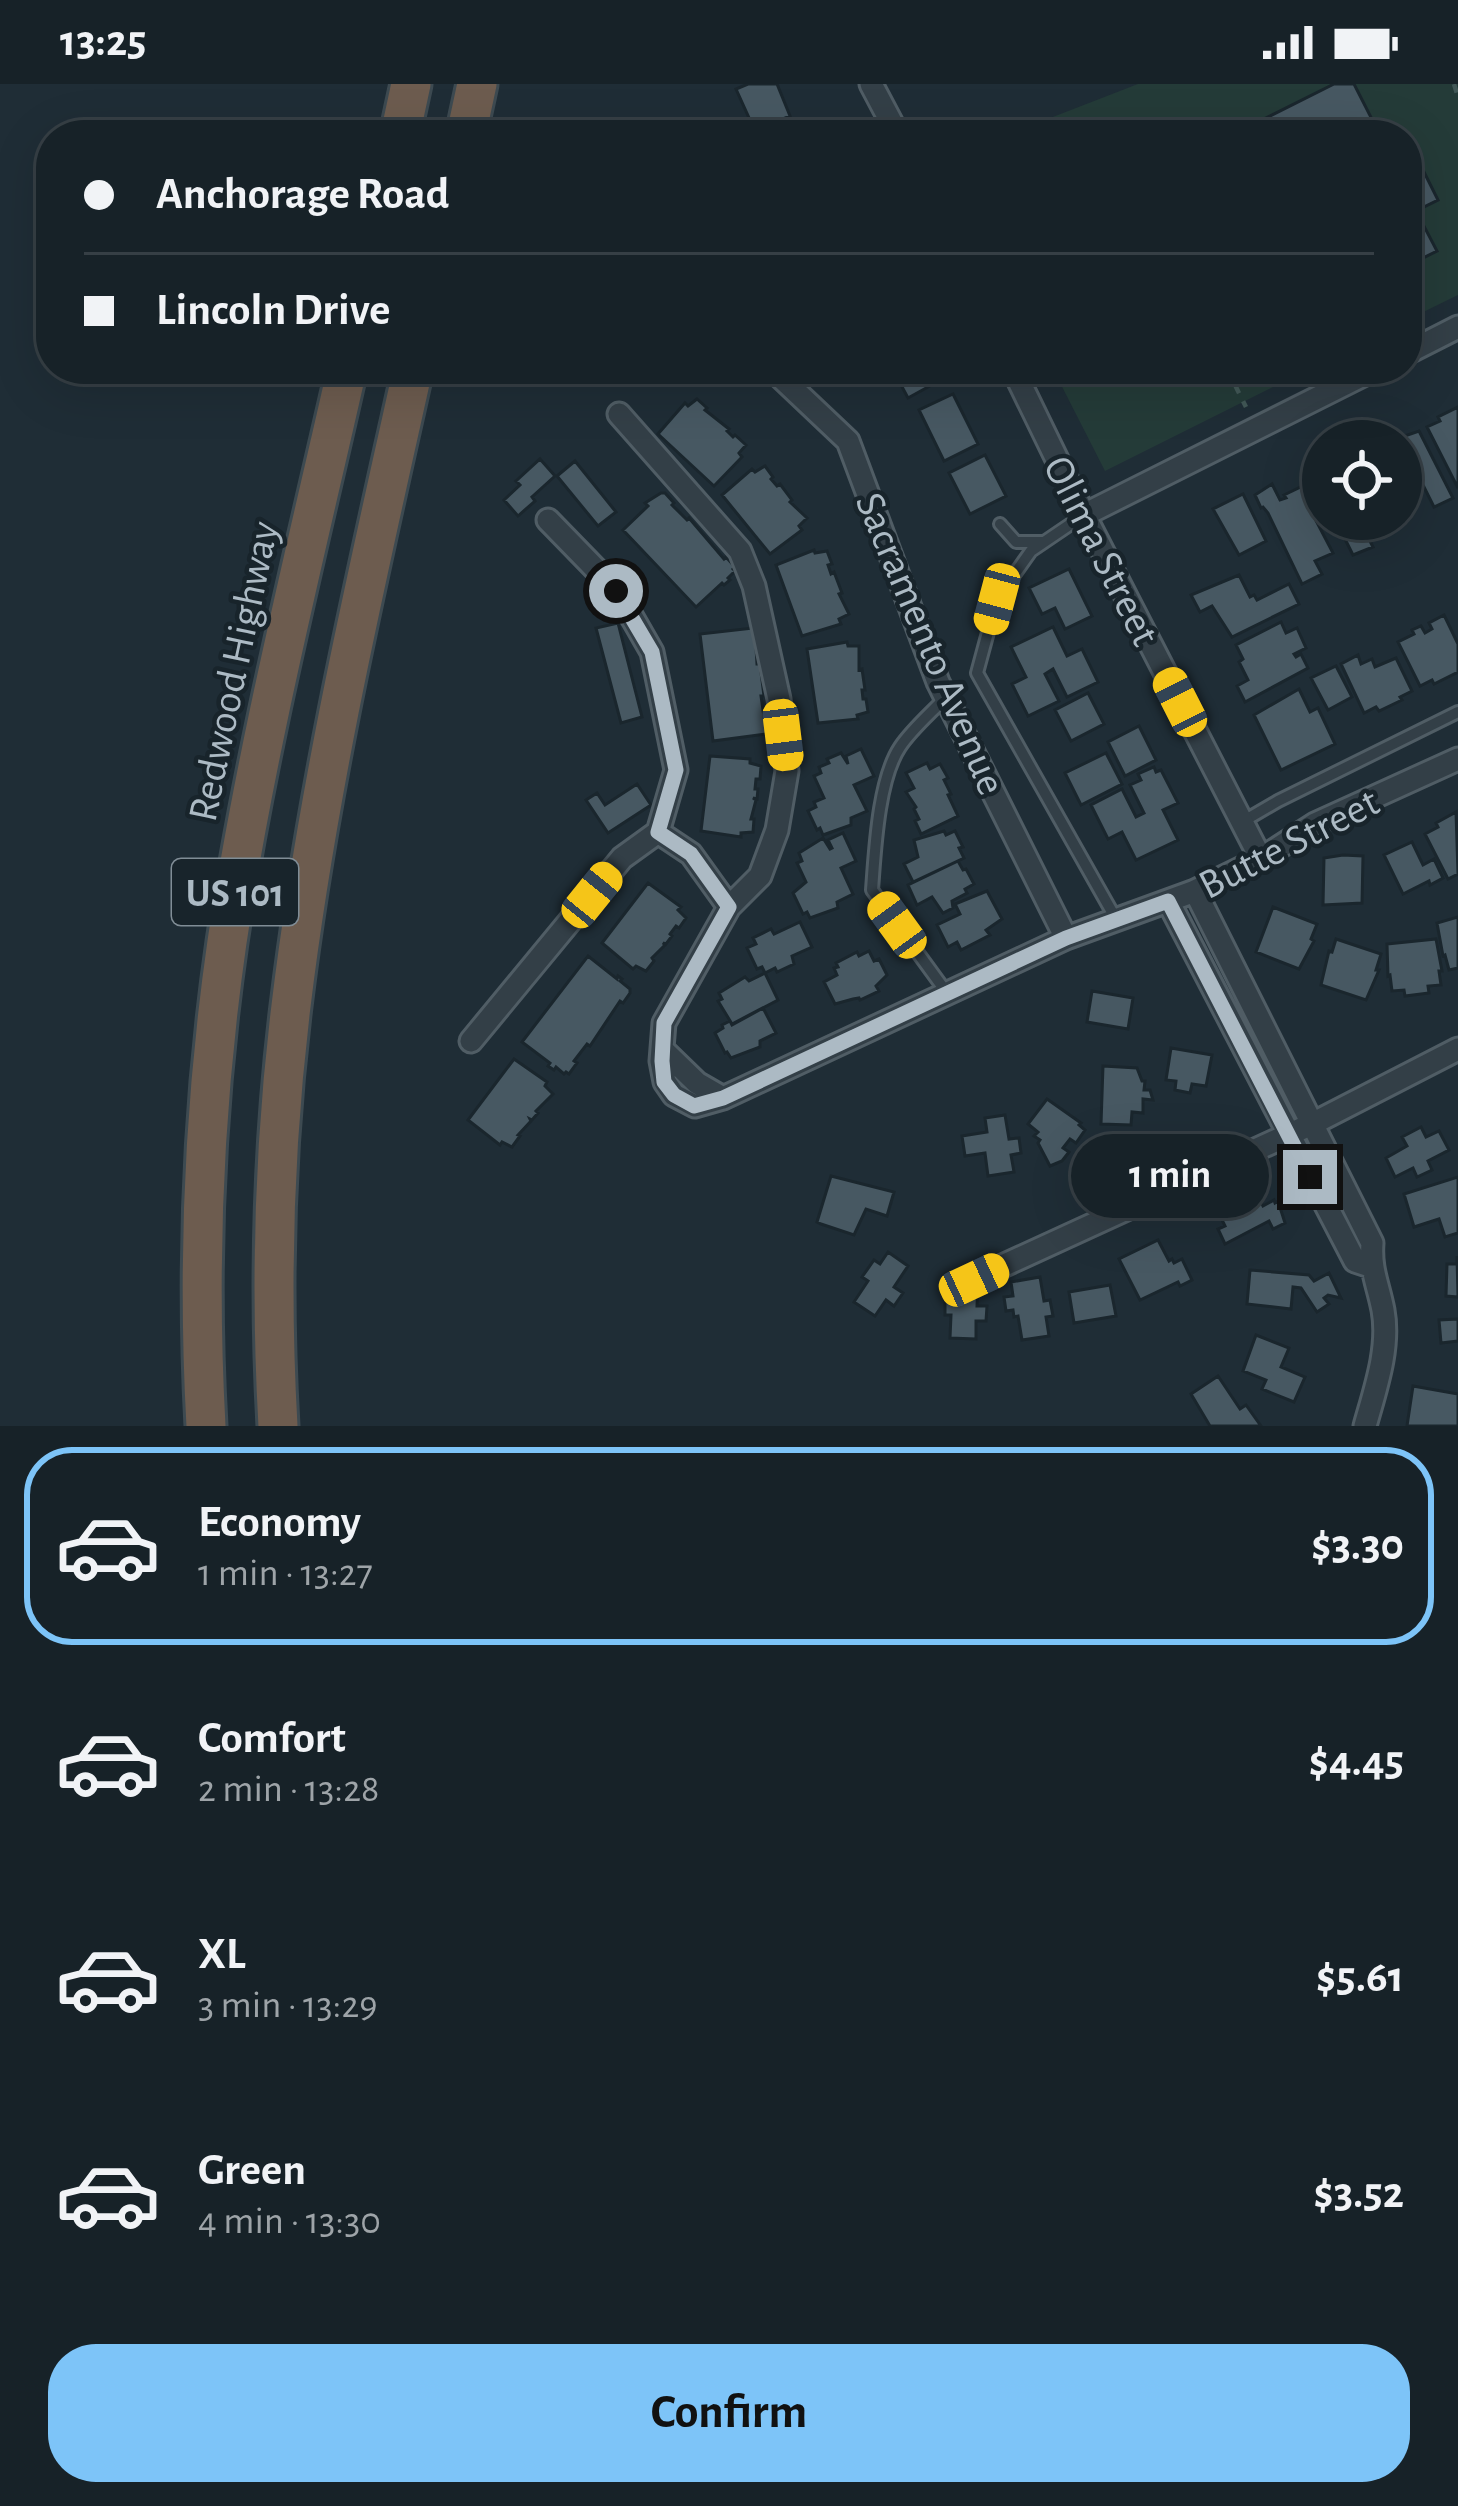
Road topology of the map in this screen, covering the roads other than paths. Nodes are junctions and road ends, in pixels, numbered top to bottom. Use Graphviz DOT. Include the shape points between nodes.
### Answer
graph roads {
  1 [pos="411,84"];
  2 [pos="477,84"];
  3 [pos="871,84"];
  4 [pos="403,120"];
  5 [pos="469,120"];
  6 [pos="890,120"];
  7 [pos="1458,327"];
  8 [pos="1422,345"];
  9 [pos="344,384"];
  10 [pos="410,384"];
  11 [pos="788,384"];
  12 [pos="1019,384"];
  13 [pos="1345,384"];
  14 [pos="620,414"];
  15 [pos="1084,515"];
  16 [pos="548,520"];
  17 [pos="1000,524"];
  18 [pos="1045,542"];
  19 [pos="946,697"];
  20 [pos="1458,712"];
  21 [pos="1458,759"];
  22 [pos="1242,822"];
  23 [pos="658,832"];
  24 [pos="1261,859"];
  25 [pos="1195,891"];
  26 [pos="1168,901"];
  27 [pos="729,907"];
  28 [pos="1116,919"];
  29 [pos="1066,938"];
  30 [pos="947,993"];
  31 [pos="471,1041"];
  32 [pos="1458,1049"];
  33 [pos="1314,1123"];
  34 [pos="1288,1135"];
  35 [pos="1370,1266"];
  36 [pos="974,1280"];
  37 [pos="206,1426"];
  38 [pos="278,1426"];
  39 [pos="1365,1426"];
  1 -- 4 [label="highway"];
  2 -- 5 [label="highway"];
  3 -- 6 [label="street"];
  7 -- 8 [label="street"];
  9 -- 37 [label="highway, Redwood Highway / US 101" via="227,945 204,1181"];
  10 -- 38 [label="highway, US 101" via="338,719 292,991 276,1186"];
  11 -- 19 [label="street, Sacramento Avenue" via="848,441"];
  12 -- 15 [label="street, Olima Street"];
  13 -- 15 [label="street"];
  14 -- 27 [label="street" via="740,550 754,586 788,771 760,876"];
  15 -- 18 [label="lane"];
  15 -- 22 [label="street, Olima Street"];
  16 -- 23 [label="street" via="616,591 652,652 676,770"];
  17 -- 18 [label="lane" via="1016,542"];
  18 -- 28 [label="lane" via="997,599 977,673"];
  19 -- 29 [label="street, Sacramento Avenue"];
  19 -- 30 [label="lane" via="888,770 872,890"];
  20 -- 22 [label="lane"];
  21 -- 24 [label="street, Butte Street" via="1315,824"];
  22 -- 24 [label="street, Olima Street"];
  23 -- 27 [label="street" via="691,854"];
  23 -- 31 [label="street" via="622,858"];
  24 -- 25 [label="street, Butte Street"];
  25 -- 26 [label="street, Butte Street"];
  25 -- 33 [label="street"];
  26 -- 28 [label="street, Butte Street"];
  26 -- 34 [label="street"];
  27 -- 30 [label="street, Butte Street" via="664,1023 664,1082 694,1106"];
  28 -- 29 [label="street, Butte Street"];
  29 -- 30 [label="street, Butte Street"];
  32 -- 33 [label="street"];
  33 -- 34 [label="street"];
  33 -- 35 [label="street" via="1372,1243"];
  34 -- 35 [label="street" via="1355,1261"];
  34 -- 36 [label="street"];
  35 -- 39 [label="street" via="1384,1313 1382,1365"];
}
